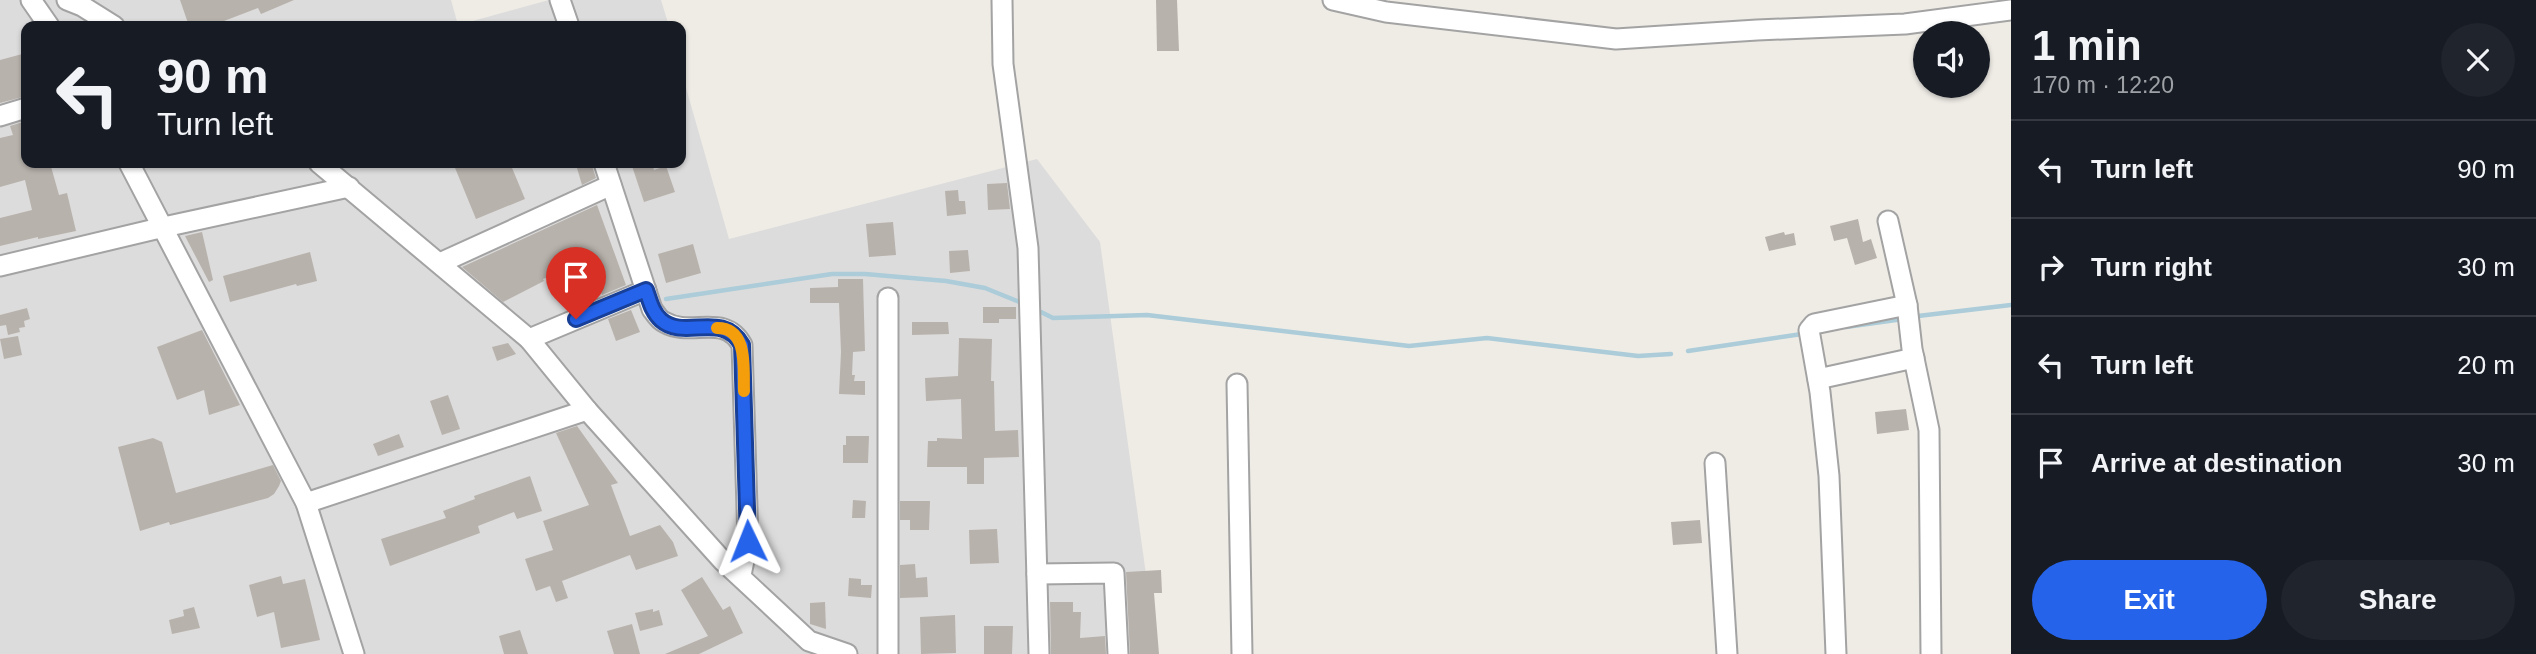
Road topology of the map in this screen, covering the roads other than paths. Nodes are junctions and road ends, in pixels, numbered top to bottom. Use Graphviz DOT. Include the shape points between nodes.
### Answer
graph roads {
  1 [pos="31,0"];
  2 [pos="67,0"];
  3 [pos="560,0"];
  4 [pos="1002,0"];
  5 [pos="1333,0"];
  6 [pos="2011,10"];
  7 [pos="46,21"];
  8 [pos="106,21"];
  9 [pos="567,21"];
  10 [pos="21,110"];
  11 [pos="0,116"];
  12 [pos="132,168"];
  13 [pos="325,168"];
  14 [pos="606,168"];
  15 [pos="611,185"];
  16 [pos="349,187"];
  17 [pos="1888,221"];
  18 [pos="164,227"];
  19 [pos="440,263"];
  20 [pos="0,266"];
  21 [pos="646,290"];
  22 [pos="888,298"];
  23 [pos="1908,304"];
  24 [pos="529,339"];
  25 [pos="1914,358"];
  26 [pos="1818,379"];
  27 [pos="1237,384"];
  28 [pos="587,410"];
  29 [pos="1715,463"];
  30 [pos="306,503"];
  31 [pos="1037,574"];
  32 [pos="741,575"];
  33 [pos="354,654"];
  34 [pos="847,654"];
  35 [pos="888,654"];
  36 [pos="1040,654"];
  37 [pos="1118,654"];
  38 [pos="1242,654"];
  39 [pos="1727,654"];
  40 [pos="1836,654"];
  41 [pos="1931,654"];
  1 -- 7 [label="street"];
  2 -- 8 [label="street"];
  3 -- 9 [label="street"];
  4 -- 31 [label="street" via="1003,64 1028,248"];
  5 -- 6 [label="street" via="1386,12 1616,39 1905,24"];
  10 -- 11 [label="street"];
  12 -- 18 [label="street"];
  13 -- 16 [label="street"];
  14 -- 15 [label="street"];
  15 -- 19 [label="street"];
  15 -- 21 [label="street"];
  16 -- 18 [label="street"];
  16 -- 19 [label="street"];
  17 -- 23 [label="street"];
  18 -- 20 [label="street"];
  18 -- 30 [label="street"];
  19 -- 24 [label="street"];
  21 -- 24 [label="street"];
  21 -- 32 [label="street" via="652,309 663,322 724,328 735,333 742,345 748,541"];
  22 -- 35 [label="street"];
  23 -- 25 [label="street"];
  23 -- 26 [label="street" via="1814,324 1809,330"];
  24 -- 28 [label="street"];
  25 -- 26 [label="street"];
  25 -- 41 [label="street" via="1928,430"];
  26 -- 40 [label="street" via="1829,477"];
  27 -- 38 [label="street"];
  28 -- 30 [label="street"];
  28 -- 32 [label="street" via="722,560"];
  29 -- 39 [label="street"];
  30 -- 33 [label="street"];
  31 -- 36 [label="street"];
  31 -- 37 [label="street" via="1114,573"];
  32 -- 34 [label="street" via="809,641"];
}
